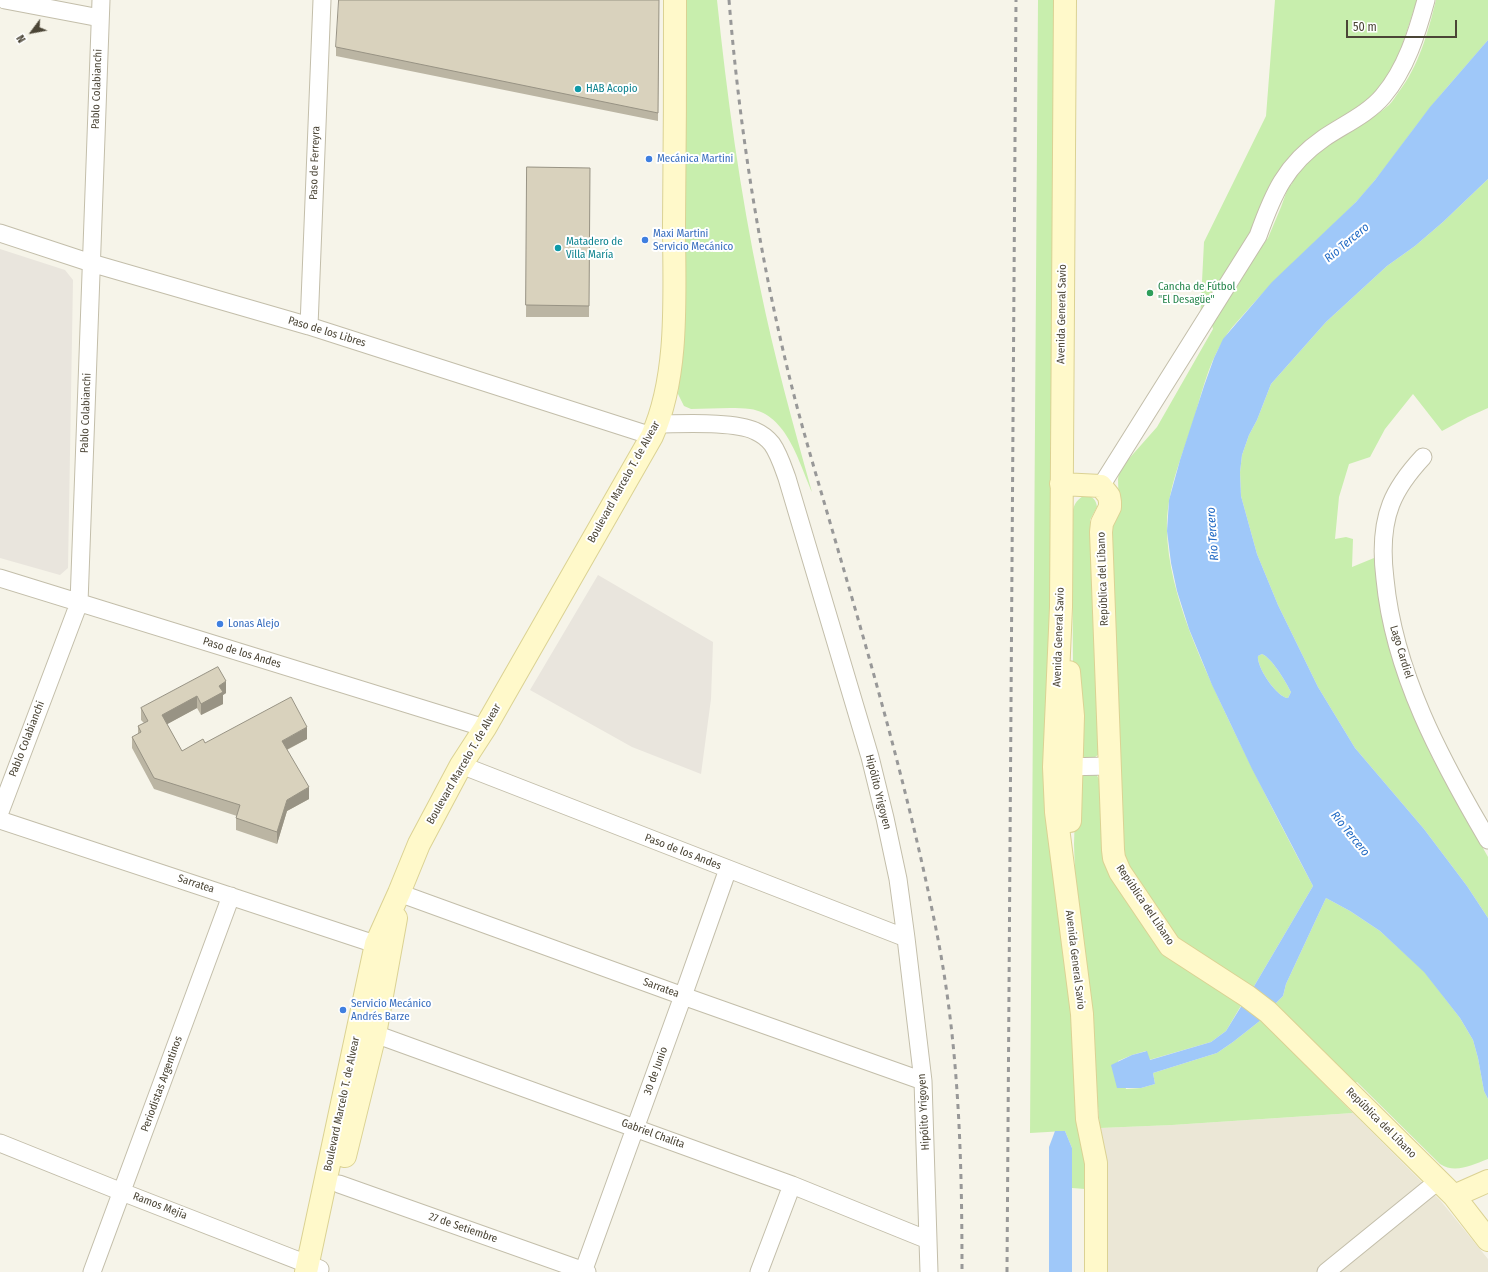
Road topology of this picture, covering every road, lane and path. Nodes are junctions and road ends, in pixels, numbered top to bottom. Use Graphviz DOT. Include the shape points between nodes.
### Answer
graph roads {
  1 [pos="5,0"];
  2 [pos="100,0"];
  3 [pos="322,0"];
  4 [pos="675,0"];
  5 [pos="1065,0"];
  6 [pos="1426,0"];
  7 [pos="100,18"];
  8 [pos="0,233"];
  9 [pos="91,263"];
  10 [pos="100,286"];
  11 [pos="309,326"];
  12 [pos="655,430"];
  13 [pos="1423,457"];
  14 [pos="1061,484"];
  15 [pos="1101,486"];
  16 [pos="0,578"];
  17 [pos="84,604"];
  18 [pos="485,728"];
  19 [pos="461,765"];
  20 [pos="1110,766"];
  21 [pos="1062,767"];
  22 [pos="0,812"];
  23 [pos="0,820"];
  24 [pos="1487,837"];
  25 [pos="728,869"];
  26 [pos="399,893"];
  27 [pos="231,896"];
  28 [pos="906,938"];
  29 [pos="384,946"];
  30 [pos="683,996"];
  31 [pos="375,1034"];
  32 [pos="923,1081"];
  33 [pos="635,1127"];
  34 [pos="0,1143"];
  35 [pos="1438,1181"];
  36 [pos="1488,1181"];
  37 [pos="339,1184"];
  38 [pos="792,1185"];
  39 [pos="122,1192"];
  40 [pos="1454,1196"];
  41 [pos="928,1240"];
  42 [pos="1488,1240"];
  43 [pos="313,1269"];
  44 [pos="92,1272"];
  45 [pos="584,1272"];
  46 [pos="759,1272"];
  47 [pos="929,1272"];
  48 [pos="1096,1272"];
  49 [pos="1326,1272"];
  1 -- 7 [label="street"];
  2 -- 7 [label="street, Pablo Colabianchi"];
  3 -- 11 [label="street, Paso de Ferreyra"];
  4 -- 12 [label="main road, Boulevard Marcelo T. de Alvear" via="672,338 668,386 664,407"];
  5 -- 14 [label="main road, Avenida General Savio"];
  6 -- 15 [label="street" via="1398,77 1383,97 1311,149 1279,184 1258,236"];
  7 -- 9 [label="street, Pablo Colabianchi"];
  8 -- 9 [label="street, Paso de los Libres"];
  9 -- 11 [label="street, Paso de los Libres"];
  9 -- 17 [label="street, Pablo Colabianchi"];
  10 -- 17 [label="street"];
  11 -- 12 [label="street, Paso de los Libres"];
  12 -- 18 [label="main road, Boulevard Marcelo T. de Alvear"];
  12 -- 28 [label="street, Hipólito Yrigoyen" via="720,424 747,428 764,436 780,458 870,757 892,849"];
  13 -- 24 [label="street, Lago Cardiel" via="1398,488 1386,523 1383,567 1389,611 1402,660 1420,710 1445,764"];
  14 -- 15 [label="main road"];
  14 -- 21 [label="main road, Avenida General Savio" via="1061,607 1073,716"];
  15 -- 20 [label="main road, República del Líbano" via="1110,496 1110,508 1102,522 1101,532"];
  16 -- 17 [label="street, Paso de los Andes"];
  17 -- 18 [label="street, Paso de los Andes"];
  17 -- 22 [label="street, Pablo Colabianchi"];
  18 -- 19 [label="main road, Boulevard Marcelo T. de Alvear"];
  19 -- 25 [label="street, Paso de los Andes"];
  19 -- 26 [label="main road, Boulevard Marcelo T. de Alvear" via="419,844"];
  20 -- 21 [label="street"];
  20 -- 35 [label="main road, República del Líbano" via="1114,858 1120,872 1170,946 1268,1012"];
  21 -- 48 [label="main road, Avenida General Savio" via="1069,841 1071,924 1082,1014 1087,1119 1096,1163"];
  23 -- 27 [label="street, Sarratea"];
  25 -- 28 [label="street, Paso de los Andes"];
  25 -- 30 [label="street, 30 de Junio"];
  26 -- 29 [label="main road, Boulevard Marcelo T. de Alvear"];
  26 -- 30 [label="street, Sarratea"];
  27 -- 29 [label="street, Sarratea"];
  27 -- 39 [label="street, Periodistas Argentinos"];
  28 -- 32 [label="street, Hipólito Yrigoyen"];
  29 -- 31 [label="main road, Boulevard Marcelo T. de Alvear"];
  29 -- 43 [label="main road, Boulevard Marcelo T. de Alvear"];
  30 -- 32 [label="street, Sarratea"];
  30 -- 33 [label="street, 30 de Junio"];
  31 -- 33 [label="street, Gabriel Chalita"];
  31 -- 37 [label="main road, Boulevard Marcelo T. de Alvear"];
  32 -- 41 [label="street, Hipólito Yrigoyen"];
  33 -- 38 [label="street, Gabriel Chalita"];
  33 -- 45 [label="street, 30 de Junio"];
  34 -- 39 [label="street, Ramos Mejía"];
  35 -- 40 [label="main road, República del Líbano"];
  35 -- 49 [label="street"];
  36 -- 40 [label="main road"];
  37 -- 43 [label="main road, Boulevard Marcelo T. de Alvear"];
  37 -- 45 [label="street, 27 de Setiembre"];
  38 -- 41 [label="street, Gabriel Chalita"];
  38 -- 46 [label="street"];
  39 -- 43 [label="street, Ramos Mejía"];
  39 -- 44 [label="street, Periodistas Argentinos"];
  40 -- 42 [label="main road, República del Líbano"];
  41 -- 47 [label="street, Hipólito Yrigoyen"];
}
